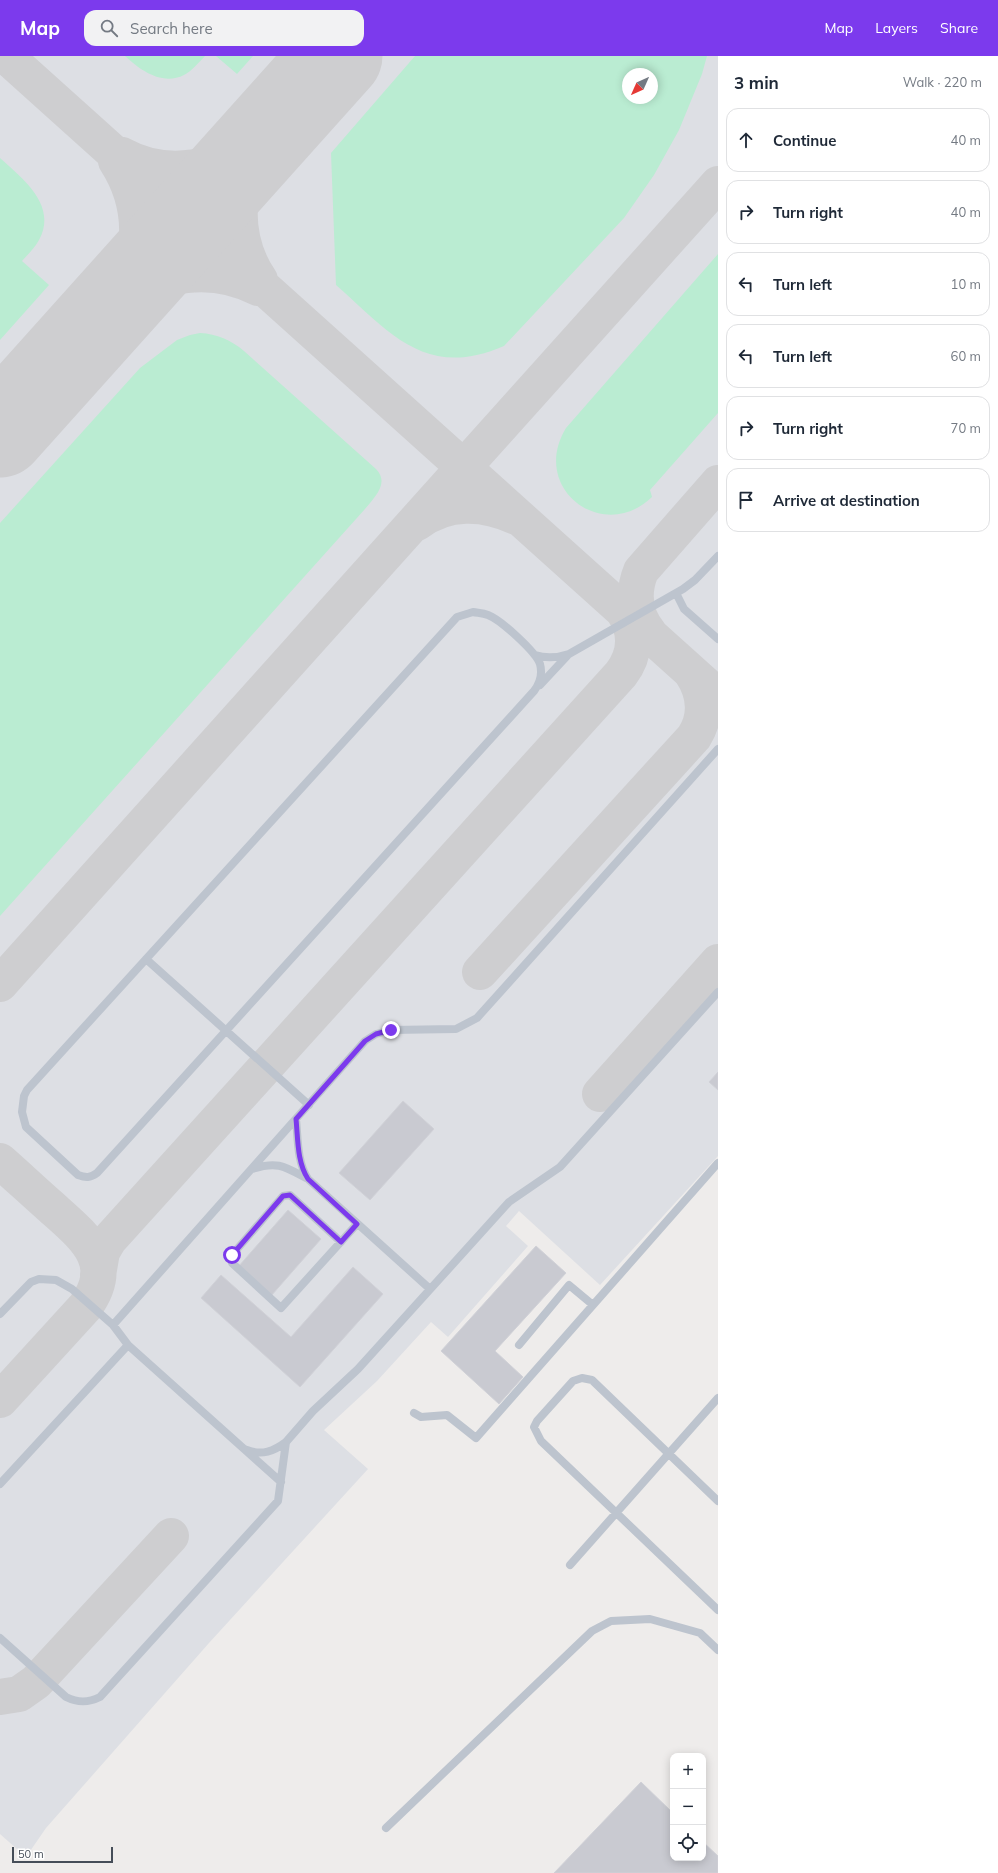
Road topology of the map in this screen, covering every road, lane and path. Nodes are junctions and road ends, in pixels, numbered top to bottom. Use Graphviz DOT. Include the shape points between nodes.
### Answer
graph roads {
  1 [pos="718,556"];
  2 [pos="676,593"];
  3 [pos="718,639"];
  4 [pos="569,654"];
  5 [pos="535,655"];
  6 [pos="534,691"];
  7 [pos="718,749"];
  8 [pos="146,959"];
  9 [pos="718,992"];
  10 [pos="226,1031"];
  11 [pos="309,1104"];
  12 [pos="296,1119"];
  13 [pos="718,1163"];
  14 [pos="251,1170"];
  15 [pos="308,1179"];
  16 [pos="357,1224"];
  17 [pos="341,1242"];
  18 [pos="430,1289"];
  19 [pos="593,1305"];
  20 [pos="0,1314"];
  21 [pos="113,1325"];
  22 [pos="128,1345"];
  23 [pos="519,1345"];
  24 [pos="718,1398"];
  25 [pos="414,1413"];
  26 [pos="286,1442"];
  27 [pos="243,1448"];
  28 [pos="669,1454"];
  29 [pos="281,1482"];
  30 [pos="0,1484"];
  31 [pos="718,1501"];
  32 [pos="616,1513"];
  33 [pos="570,1565"];
  34 [pos="718,1610"];
  35 [pos="0,1638"];
  36 [pos="718,1650"];
  37 [pos="386,1828"];
  1 -- 2 [label="lane" via="695,580"];
  2 -- 3 [label="lane" via="684,609"];
  2 -- 4 [label="lane"];
  4 -- 5 [label="lane" via="553,658"];
  4 -- 6 [label="lane"];
  5 -- 6 [label="lane" via="540,664 541,674 540,682"];
  5 -- 8 [label="lane" via="489,615 473,612 457,617"];
  6 -- 10 [label="lane"];
  7 -- 11 [label="lane" via="477,1018 456,1029 403,1029 376,1034 365,1041"];
  8 -- 10 [label="lane"];
  8 -- 10 [label="lane" via="24,1096 22,1112 26,1127 78,1174 90,1177 97,1173"];
  9 -- 18 [label="lane" via="560,1167 509,1202"];
  10 -- 11 [label="lane"];
  11 -- 12 [label="lane"];
  12 -- 14 [label="lane"];
  12 -- 15 [label="lane" via="300,1160"];
  13 -- 19 [label="lane"];
  14 -- 15 [label="lane" via="278,1164"];
  14 -- 21 [label="lane"];
  15 -- 16 [label="lane"];
  16 -- 17 [label="lane"];
  16 -- 18 [label="lane"];
  17 -- 17 [label="lane" via="281,1308 232,1263 232,1255 283,1196 290,1195"];
  18 -- 26 [label="lane" via="358,1369 312,1411"];
  19 -- 23 [label="lane" via="569,1285"];
  19 -- 25 [label="lane" via="476,1438 447,1415 421,1417"];
  20 -- 21 [label="lane" via="31,1282 47,1278 72,1289"];
  21 -- 22 [label="lane"];
  22 -- 27 [label="lane"];
  22 -- 30 [label="lane"];
  24 -- 28 [label="lane"];
  26 -- 27 [label="lane" via="277,1449 265,1453"];
  26 -- 29 [label="lane"];
  27 -- 29 [label="lane"];
  28 -- 31 [label="lane"];
  28 -- 32 [label="lane"];
  28 -- 32 [label="lane" via="592,1380 582,1378 573,1381 537,1421 534,1428 541,1441"];
  29 -- 35 [label="lane" via="278,1501 100,1697 85,1703 66,1697"];
  32 -- 33 [label="lane"];
  32 -- 34 [label="lane"];
  36 -- 37 [label="lane" via="700,1633 650,1619 611,1622 592,1631"];
}
